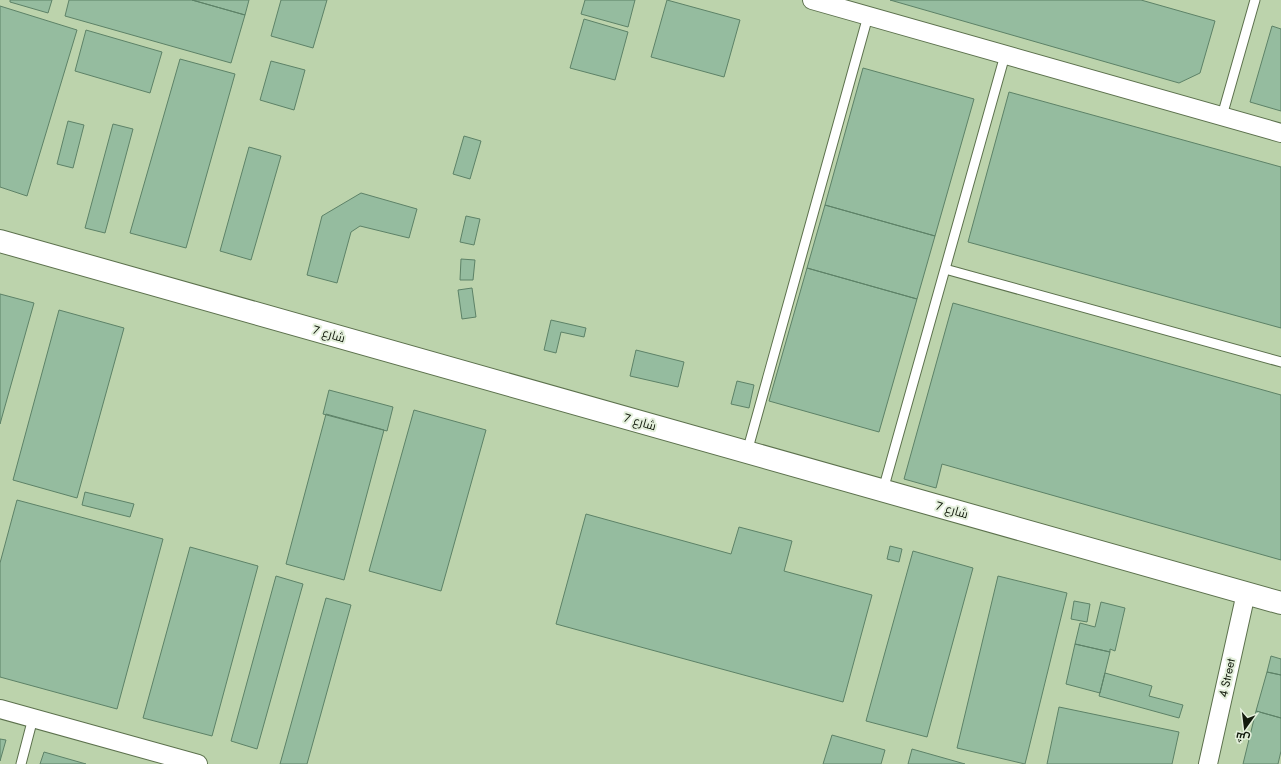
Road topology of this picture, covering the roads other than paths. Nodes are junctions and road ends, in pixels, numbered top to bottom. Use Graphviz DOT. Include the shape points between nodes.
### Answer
graph roads {
  1 [pos="812,0"];
  2 [pos="1255,0"];
  3 [pos="868,16"];
  4 [pos="1005,55"];
  5 [pos="1222,116"];
  6 [pos="1281,133"];
  7 [pos="0,241"];
  8 [pos="945,269"];
  9 [pos="1281,362"];
  10 [pos="747,452"];
  11 [pos="883,490"];
  12 [pos="1246,593"];
  13 [pos="1281,603"];
  14 [pos="0,709"];
  15 [pos="33,718"];
  16 [pos="21,764"];
  17 [pos="195,764"];
  18 [pos="1208,764"];
  1 -- 3 [label="street"];
  2 -- 5 [label="lane"];
  3 -- 4 [label="street"];
  3 -- 10 [label="lane"];
  4 -- 5 [label="street"];
  4 -- 8 [label="lane"];
  5 -- 6 [label="street"];
  7 -- 10 [label="street, شارع 7"];
  8 -- 9 [label="lane"];
  8 -- 11 [label="lane"];
  10 -- 11 [label="street, شارع 7"];
  11 -- 12 [label="street, شارع 7"];
  12 -- 13 [label="street, شارع 7"];
  12 -- 18 [label="street, 4 Street"];
  14 -- 15 [label="street"];
  15 -- 16 [label="lane"];
  15 -- 17 [label="street"];
}
